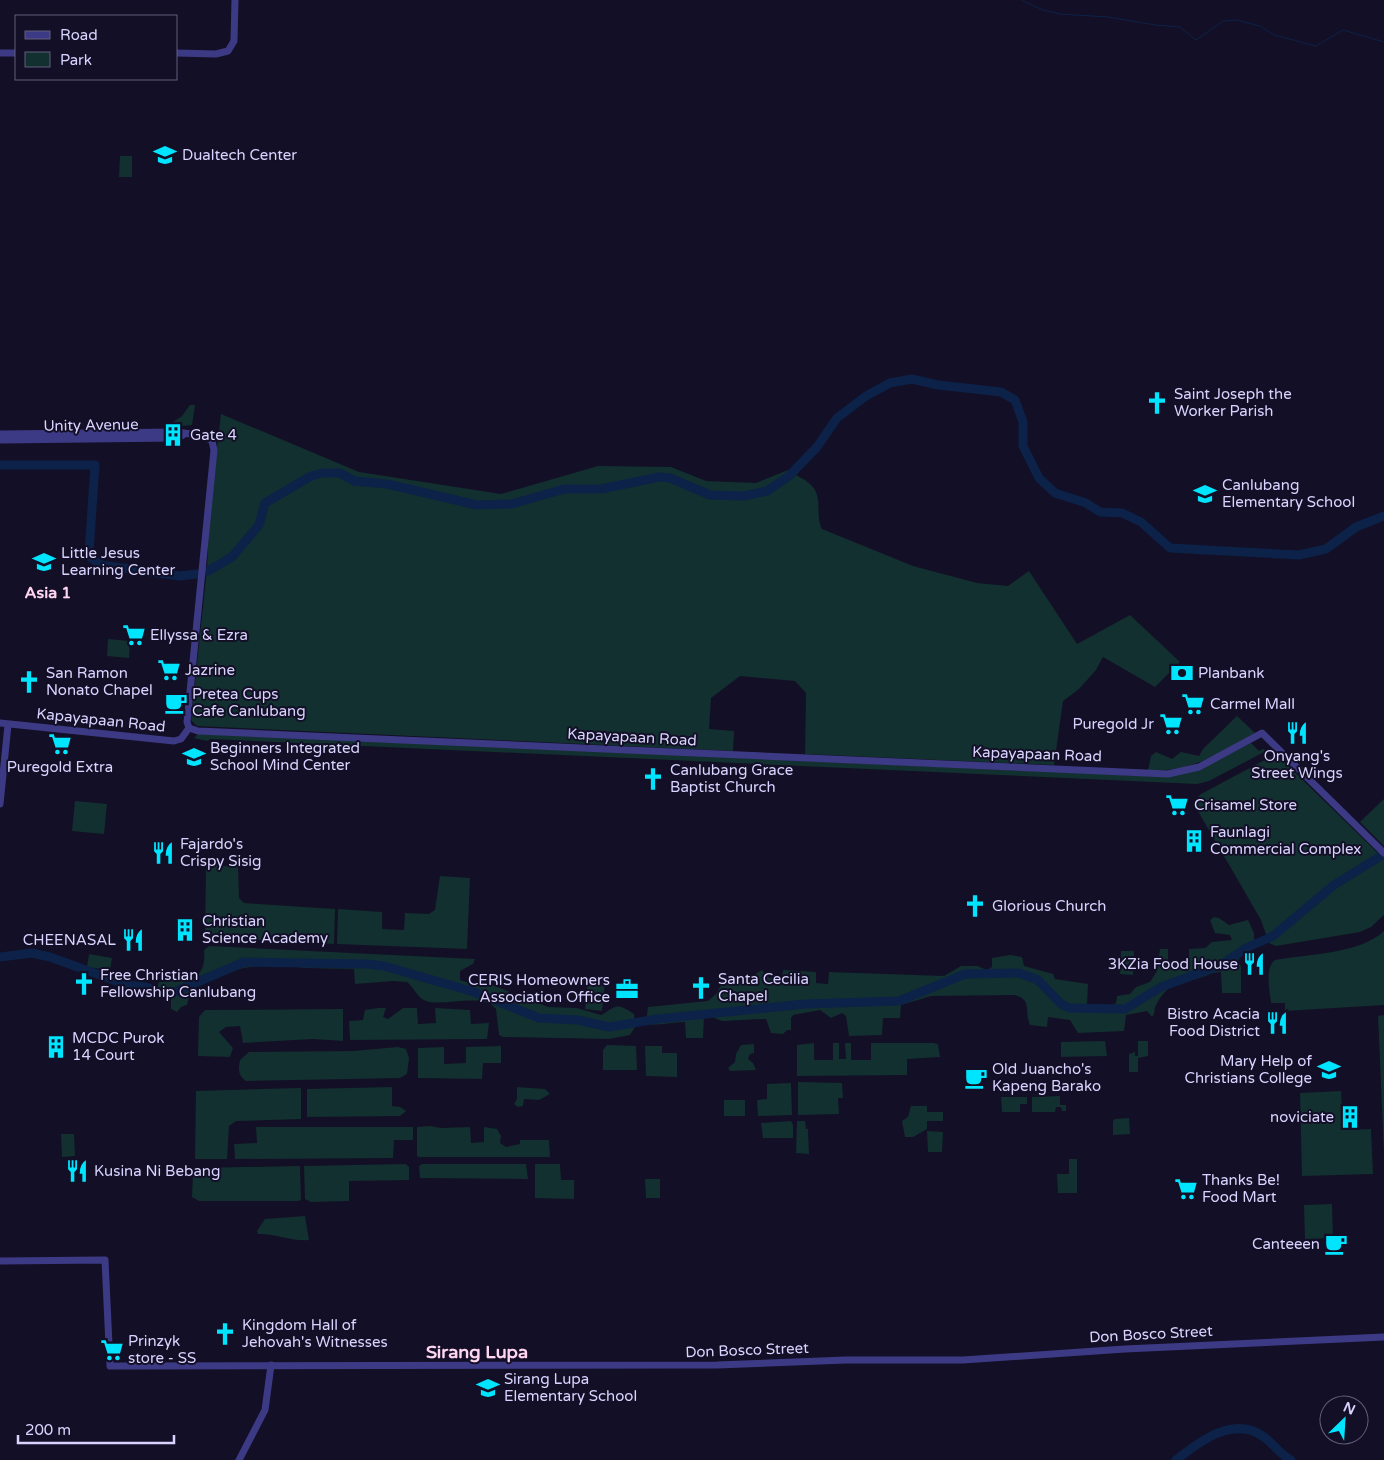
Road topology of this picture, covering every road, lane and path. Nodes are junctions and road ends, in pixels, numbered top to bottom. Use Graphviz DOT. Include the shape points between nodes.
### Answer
graph roads {
  1 [pos="235,0"];
  2 [pos="0,53"];
  3 [pos="15,53"];
  4 [pos="178,53"];
  5 [pos="0,434"];
  6 [pos="183,435"];
  7 [pos="0,440"];
  8 [pos="0,723"];
  9 [pos="8,724"];
  10 [pos="189,728"];
  11 [pos="0,804"];
  12 [pos="1384,852"];
  13 [pos="0,1261"];
  14 [pos="1384,1337"];
  15 [pos="271,1366"];
  16 [pos="239,1460"];
  1 -- 4 [label="street" via="232,46 228,51 216,54"];
  2 -- 3 [label="street"];
  5 -- 6 [label="street, Unity Avenue" via="177,432"];
  6 -- 7 [label="street, Unity Avenue" via="177,438"];
  6 -- 10 [label="street, Unity Avenue" via="210,439 214,448 187,722"];
  8 -- 9 [label="street, Kapayapaan Road"];
  9 -- 10 [label="street, Kapayapaan Road" via="174,741 181,739"];
  9 -- 11 [label="street"];
  10 -- 12 [label="street, Kapayapaan Road" via="198,731 1168,774 1198,767 1262,733"];
  13 -- 15 [label="street, Don Bosco Street" via="105,1260 110,1366"];
  14 -- 15 [label="street, Don Bosco Street" via="963,1360 660,1366"];
  15 -- 16 [label="street" via="265,1410"];
}
